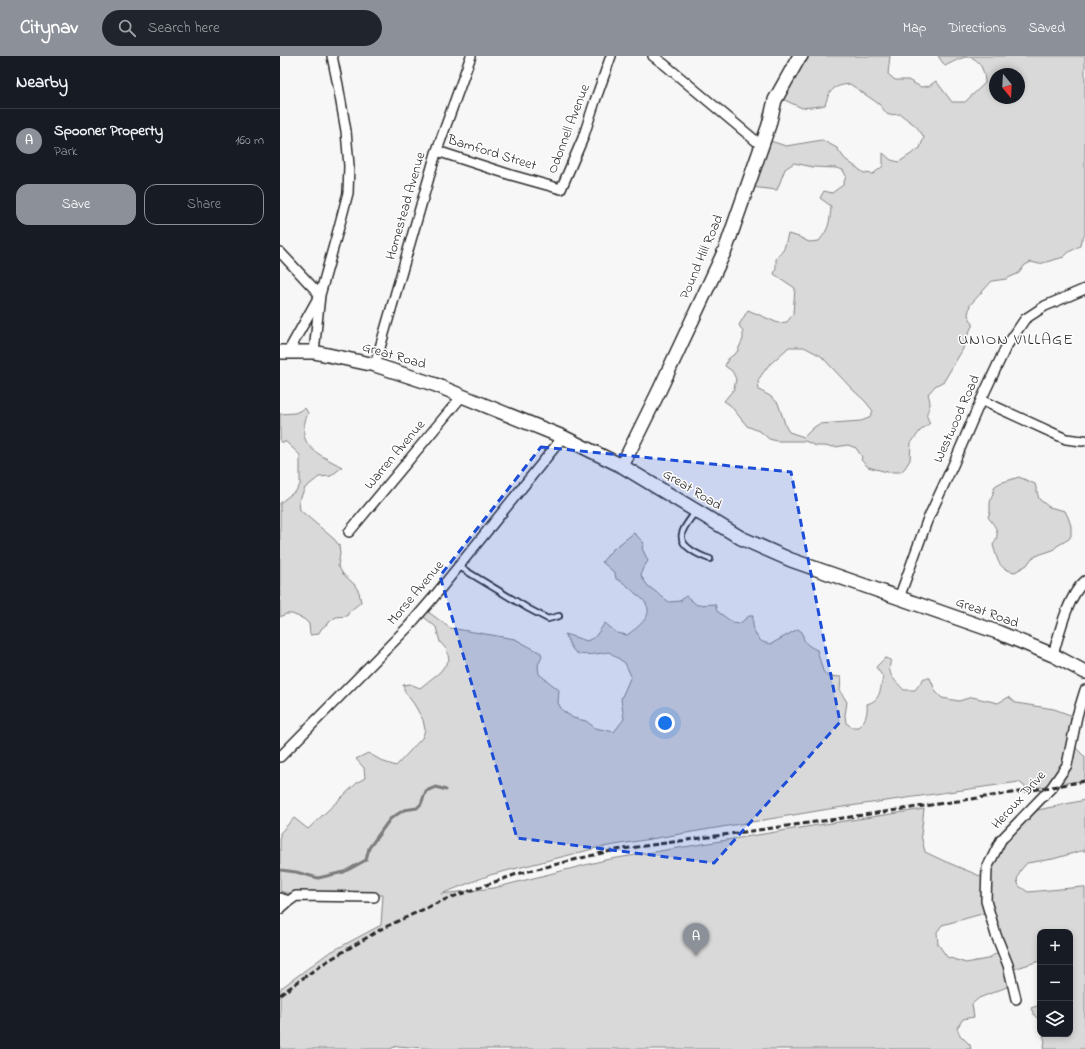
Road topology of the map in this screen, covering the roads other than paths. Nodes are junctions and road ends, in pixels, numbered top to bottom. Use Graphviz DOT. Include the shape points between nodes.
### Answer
graph roads {
  1 [pos="332,56"];
  2 [pos="471,56"];
  3 [pos="611,56"];
  4 [pos="653,56"];
  5 [pos="801,56"];
  6 [pos="762,146"];
  7 [pos="437,151"];
  8 [pos="561,189"];
  9 [pos="280,252"];
  10 [pos="1085,289"];
  11 [pos="320,295"];
  12 [pos="284,352"];
  13 [pos="314,352"];
  14 [pos="375,365"];
  15 [pos="462,396"];
  16 [pos="981,400"];
  17 [pos="563,437"];
  18 [pos="1085,440"];
  19 [pos="622,466"];
  20 [pos="696,511"];
  21 [pos="350,532"];
  22 [pos="710,559"];
  23 [pos="458,566"];
  24 [pos="1085,581"];
  25 [pos="898,598"];
  26 [pos="559,616"];
  27 [pos="1053,655"];
  28 [pos="1085,672"];
  29 [pos="1085,690"];
  30 [pos="280,757"];
  31 [pos="374,897"];
  32 [pos="284,899"];
  33 [pos="280,909"];
  34 [pos="1016,999"];
  1 -- 11 [label="street" via="346,131 348,193"];
  2 -- 7 [label="street, Homestead Avenue"];
  3 -- 8 [label="street, Odonnell Avenue" via="583,138"];
  4 -- 6 [label="street"];
  5 -- 6 [label="main road, Pound Hill Road" via="775,100"];
  6 -- 19 [label="main road, Pound Hill Road" via="726,248"];
  7 -- 8 [label="street, Bamford Street"];
  7 -- 14 [label="street, Homestead Avenue"];
  9 -- 11 [label="street"];
  10 -- 16 [label="street, Westwood Road" via="1045,306 1025,319 1006,347"];
  11 -- 12 [label="street"];
  11 -- 13 [label="street"];
  12 -- 13 [label="main road, Great Road"];
  13 -- 14 [label="main road, Great Road"];
  14 -- 15 [label="main road, Great Road"];
  15 -- 17 [label="main road, Great Road"];
  15 -- 21 [label="street, Warren Avenue"];
  16 -- 18 [label="street" via="1066,439"];
  16 -- 25 [label="street, Westwood Road" via="927,521"];
  17 -- 19 [label="main road, Great Road"];
  17 -- 23 [label="street, Morse Avenue"];
  19 -- 20 [label="main road, Great Road"];
  20 -- 22 [label="lane" via="683,530 682,538 688,548"];
  20 -- 25 [label="main road, Great Road" via="741,538 791,560"];
  23 -- 26 [label="lane" via="548,619"];
  23 -- 30 [label="street, Morse Avenue" via="408,627"];
  24 -- 27 [label="street" via="1067,610"];
  25 -- 27 [label="main road, Great Road" via="1000,633"];
  27 -- 28 [label="main road, Great Road"];
  29 -- 34 [label="street, Heroux Drive" via="1066,765 1052,787 1001,840 987,868 986,901 1008,965"];
  31 -- 32 [label="street" via="296,896"];
  32 -- 33 [label="street"];
}
